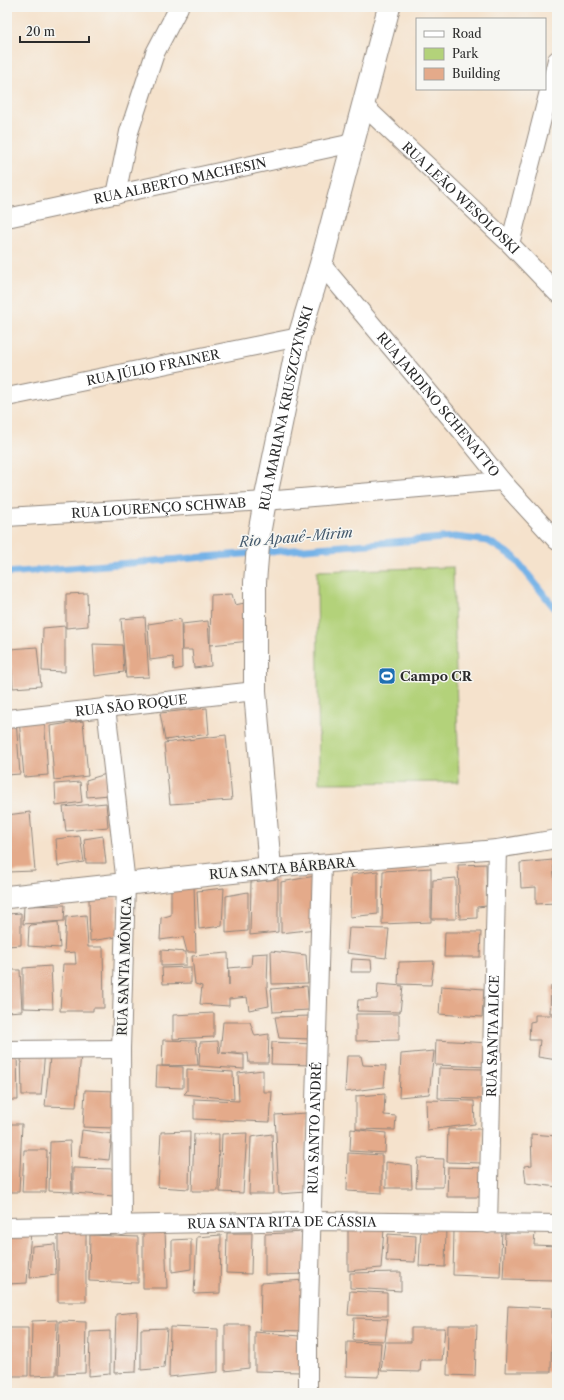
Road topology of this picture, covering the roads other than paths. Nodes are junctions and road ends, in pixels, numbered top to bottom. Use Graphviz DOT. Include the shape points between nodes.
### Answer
graph roads {
  1 [pos="179,7"];
  2 [pos="389,7"];
  3 [pos="557,60"];
  4 [pos="363,104"];
  5 [pos="353,143"];
  6 [pos="116,195"];
  7 [pos="7,218"];
  8 [pos="510,244"];
  9 [pos="322,264"];
  10 [pos="557,293"];
  11 [pos="299,338"];
  12 [pos="7,397"];
  13 [pos="502,481"];
  14 [pos="265,501"];
  15 [pos="7,517"];
  16 [pos="557,542"];
  17 [pos="255,691"];
  18 [pos="106,707"];
  19 [pos="7,719"];
  20 [pos="557,839"];
  21 [pos="497,849"];
  22 [pos="322,864"];
  23 [pos="270,868"];
  24 [pos="126,884"];
  25 [pos="7,897"];
  26 [pos="121,1049"];
  27 [pos="7,1050"];
  28 [pos="312,1221"];
  29 [pos="488,1224"];
  30 [pos="557,1224"];
  31 [pos="122,1226"];
  32 [pos="7,1227"];
  33 [pos="308,1393"];
  1 -- 6 [label="street" via="155,54 129,132"];
  2 -- 4 [label="street, RUA MARIANA KRUSZCZYNSKI"];
  3 -- 8 [label="street"];
  4 -- 5 [label="street, RUA MARIANA KRUSZCZYNSKI"];
  4 -- 8 [label="street, RUA LEÃO WESOLOSKI"];
  5 -- 6 [label="street, RUA ALBERTO MACHESIN"];
  5 -- 9 [label="street, RUA MARIANA KRUSZCZYNSKI"];
  6 -- 7 [label="street, RUA ALBERTO MACHESIN"];
  8 -- 10 [label="street, RUA LEÃO WESOLOSKI"];
  9 -- 11 [label="street, RUA MARIANA KRUSZCZYNSKI"];
  9 -- 13 [label="street, RUA JARDINO SCHENATTO"];
  11 -- 12 [label="street, RUA JÚLIO FRAINER"];
  11 -- 14 [label="street, RUA MARIANA KRUSZCZYNSKI"];
  13 -- 14 [label="street, RUA LOURENÇO SCHWAB"];
  13 -- 16 [label="street, RUA JARDINO SCHENATTO"];
  14 -- 15 [label="street, RUA LOURENÇO SCHWAB"];
  14 -- 17 [label="street, RUA MARIANA KRUSZCZYNSKI" via="259,534 256,582"];
  17 -- 18 [label="street, RUA SÃO ROQUE"];
  17 -- 23 [label="street, RUA MARIANA KRUSZCZYNSKI"];
  18 -- 19 [label="street, RUA SÃO ROQUE"];
  18 -- 24 [label="street, RUA SANTA MÔNICA"];
  20 -- 21 [label="street, RUA SANTA BÁRBARA"];
  21 -- 22 [label="street, RUA SANTA BÁRBARA"];
  21 -- 29 [label="street, RUA SANTA ALICE"];
  22 -- 23 [label="street, RUA SANTA BÁRBARA"];
  22 -- 28 [label="street, RUA SANTO ANDRÉ"];
  23 -- 24 [label="street, RUA SANTA BÁRBARA"];
  24 -- 25 [label="street, RUA SANTA BÁRBARA"];
  24 -- 26 [label="street, RUA SANTA MÔNICA"];
  26 -- 27 [label="street"];
  26 -- 31 [label="street, RUA SANTA MÔNICA"];
  28 -- 29 [label="street, RUA SANTA RITA DE CÁSSIA"];
  28 -- 31 [label="street, RUA SANTA RITA DE CÁSSIA"];
  28 -- 33 [label="street, RUA SANTO ANDRÉ"];
  29 -- 30 [label="street, RUA SANTA RITA DE CÁSSIA"];
  31 -- 32 [label="street, RUA SANTA RITA DE CÁSSIA"];
}
